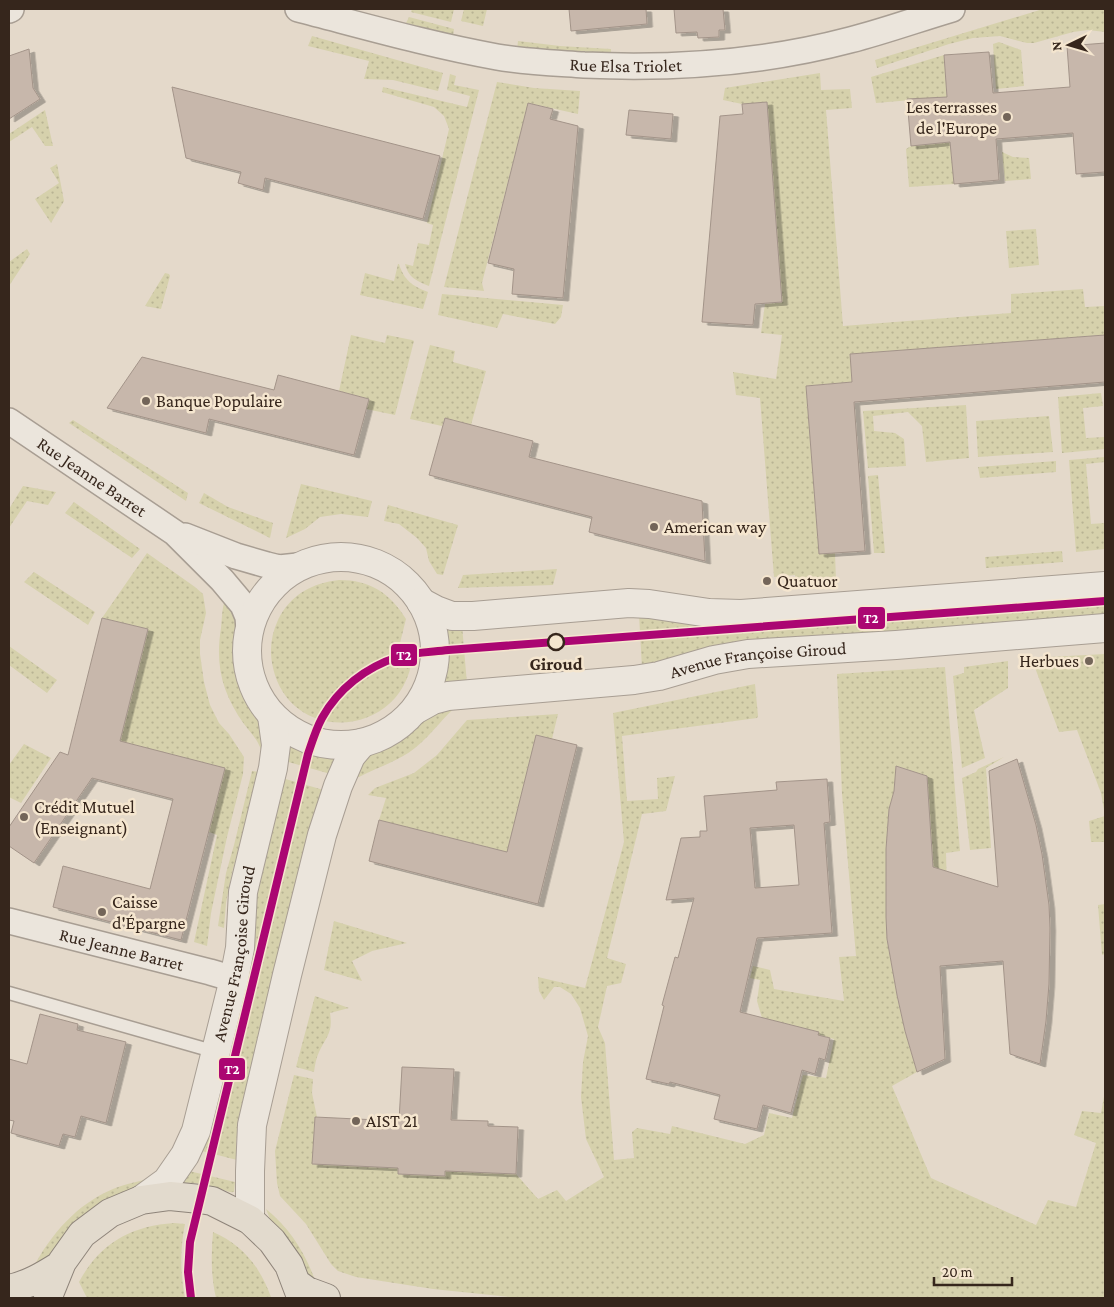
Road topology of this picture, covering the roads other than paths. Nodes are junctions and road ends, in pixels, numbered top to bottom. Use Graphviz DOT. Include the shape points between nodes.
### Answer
graph roads {
  1 [pos="298,9"];
  2 [pos="952,9"];
  3 [pos="9,421"];
  4 [pos="176,532"];
  5 [pos="298,566"];
  6 [pos="1105,586"];
  7 [pos="421,602"];
  8 [pos="1105,628"];
  9 [pos="249,630"];
  10 [pos="415,710"];
  11 [pos="272,716"];
  12 [pos="362,743"];
  13 [pos="9,921"];
  14 [pos="234,979"];
  15 [pos="9,993"];
  16 [pos="216,1052"];
  17 [pos="141,1200"];
  18 [pos="250,1220"];
  19 [pos="60,1266"];
  20 [pos="9,1289"];
  21 [pos="298,1290"];
  22 [pos="48,1298"];
  23 [pos="326,1298"];
  1 -- 2 [label="street, Rue Elsa Triolet" via="498,57 618,67 688,66 768,57 851,40"];
  3 -- 4 [label="street, Rue Jeanne Barret"];
  4 -- 5 [label="street, Rue Jeanne Barret" via="266,565 279,568"];
  4 -- 9 [label="street, Rue Jeanne Barret" via="243,605"];
  5 -- 7 [label="street, Avenue Françoise Giroud" via="325,558 353,557 380,564 404,580"];
  5 -- 9 [label="street, Avenue Françoise Giroud" via="266,593"];
  6 -- 7 [label="street, Avenue Françoise Giroud" via="741,614 628,603 452,616"];
  7 -- 10 [label="street, Avenue Françoise Giroud" via="432,626 435,658 431,680"];
  8 -- 10 [label="street, Avenue Françoise Giroud" via="748,654 634,680 448,696"];
  9 -- 11 [label="street, Avenue Françoise Giroud" via="246,654 250,676"];
  10 -- 12 [label="street, Avenue Françoise Giroud" via="400,725"];
  11 -- 12 [label="street, Avenue Françoise Giroud" via="291,731 313,741 344,746"];
  11 -- 14 [label="street, Avenue Françoise Giroud" via="276,745 273,768 243,892 240,948"];
  12 -- 18 [label="street" via="351,756 322,835 278,1013 252,1125"];
  13 -- 14 [label="street, Rue Jeanne Barret"];
  14 -- 16 [label="street, Avenue Françoise Giroud"];
  15 -- 16 [label="lane"];
  16 -- 17 [label="street, Avenue Françoise Giroud" via="196,1131 185,1155 166,1181"];
  17 -- 18 [label="main road" via="170,1196 212,1201"];
  17 -- 19 [label="main road" via="110,1213 82,1234"];
  18 -- 21 [label="main road" via="272,1241 289,1265"];
  19 -- 20 [label="main road" via="23,1286"];
  19 -- 22 [label="main road"];
  21 -- 23 [label="main road"];
}
